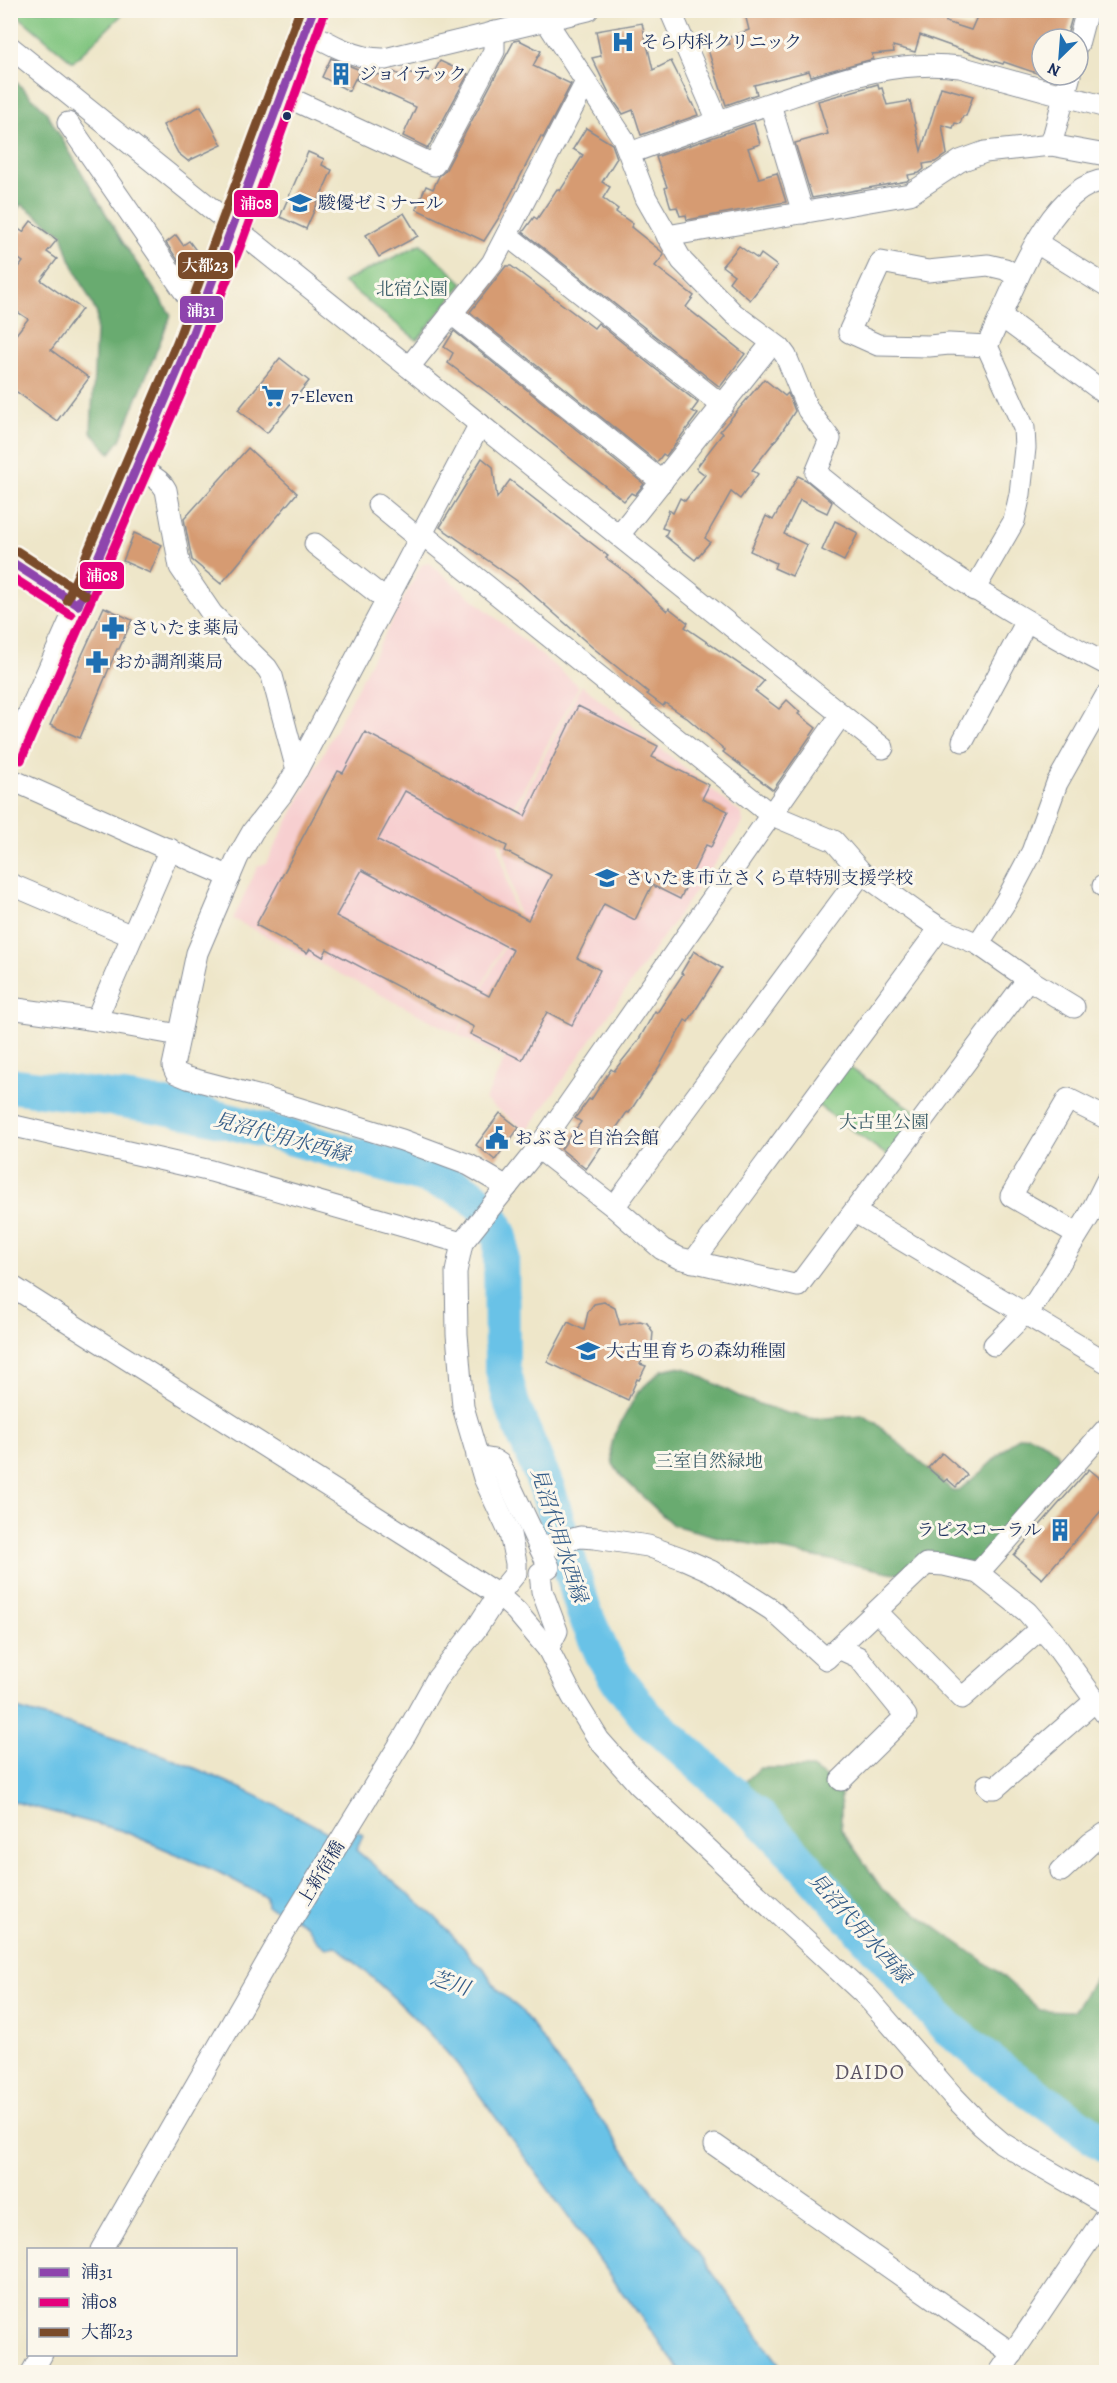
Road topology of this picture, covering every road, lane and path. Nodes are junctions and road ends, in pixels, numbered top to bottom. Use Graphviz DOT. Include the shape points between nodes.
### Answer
graph roads {
  1 [pos="588,10"];
  2 [pos="670,10"];
  3 [pos="1087,10"];
  4 [pos="545,15"];
  5 [pos="310,20"];
  6 [pos="1082,27"];
  7 [pos="494,32"];
  8 [pos="10,47"];
  9 [pos="1030,79"];
  10 [pos="586,82"];
  11 [pos="1066,87"];
  12 [pos="1071,87"];
  13 [pos="283,95"];
  14 [pos="770,104"];
  15 [pos="1107,107"];
  16 [pos="718,121"];
  17 [pos="68,123"];
  18 [pos="1051,145"];
  19 [pos="630,153"];
  20 [pos="1107,155"];
  21 [pos="1107,180"];
  22 [pos="803,213"];
  23 [pos="234,228"];
  24 [pos="703,231"];
  25 [pos="507,235"];
  26 [pos="667,236"];
  27 [pos="745,240"];
  28 [pos="1037,243"];
  29 [pos="1018,277"];
  30 [pos="1107,286"];
  31 [pos="202,310"];
  32 [pos="451,314"];
  33 [pos="1002,317"];
  34 [pos="772,343"];
  35 [pos="987,346"];
  36 [pos="409,367"];
  37 [pos="1107,394"];
  38 [pos="723,406"];
  39 [pos="480,424"];
  40 [pos="136,469"];
  41 [pos="662,482"];
  42 [pos="378,505"];
  43 [pos="619,535"];
  44 [pos="419,536"];
  45 [pos="315,543"];
  46 [pos="10,561"];
  47 [pos="974,590"];
  48 [pos="386,600"];
  49 [pos="78,605"];
  50 [pos="1027,621"];
  51 [pos="1107,664"];
  52 [pos="1107,696"];
  53 [pos="841,716"];
  54 [pos="963,741"];
  55 [pos="883,748"];
  56 [pos="10,755"];
  57 [pos="297,770"];
  58 [pos="10,779"];
  59 [pos="770,814"];
  60 [pos="170,849"];
  61 [pos="862,873"];
  62 [pos="230,877"];
  63 [pos="10,884"];
  64 [pos="940,928"];
  65 [pos="132,936"];
  66 [pos="978,944"];
  67 [pos="1028,979"];
  68 [pos="1074,1007"];
  69 [pos="10,1008"];
  70 [pos="96,1020"];
  71 [pos="179,1035"];
  72 [pos="1107,1118"];
  73 [pos="10,1125"];
  74 [pos="538,1148"];
  75 [pos="1107,1182"];
  76 [pos="503,1192"];
  77 [pos="614,1207"];
  78 [pos="855,1212"];
  79 [pos="1077,1234"];
  80 [pos="468,1235"];
  81 [pos="693,1262"];
  82 [pos="10,1285"];
  83 [pos="1027,1314"];
  84 [pos="994,1346"];
  85 [pos="1107,1362"];
  86 [pos="1107,1429"];
  87 [pos="477,1457"];
  88 [pos="540,1548"];
  89 [pos="978,1573"];
  90 [pos="498,1595"];
  91 [pos="878,1612"];
  92 [pos="1041,1628"];
  93 [pos="838,1648"];
  94 [pos="548,1649"];
  95 [pos="1101,1708"];
  96 [pos="841,1780"];
  97 [pos="987,1785"];
  98 [pos="1107,1833"];
  99 [pos="1061,1871"];
  100 [pos="716,2145"];
  101 [pos="1107,2204"];
  102 [pos="1107,2215"];
  103 [pos="102,2248"];
  104 [pos="1013,2354"];
  105 [pos="41,2356"];
  106 [pos="32,2373"];
  107 [pos="1000,2373"];
  1 -- 4 [label="street"];
  2 -- 16 [label="street"];
  3 -- 6 [label="street"];
  4 -- 7 [label="street"];
  4 -- 10 [label="street"];
  5 -- 7 [label="street" via="324,41 375,59 416,53"];
  5 -- 13 [label="street"];
  7 -- 13 [label="street" via="494,51 434,165"];
  8 -- 23 [label="street"];
  9 -- 14 [label="street" via="923,65 858,74"];
  10 -- 19 [label="street"];
  10 -- 25 [label="street"];
  11 -- 18 [label="street"];
  12 -- 15 [label="street"];
  13 -- 23 [label="street"];
  14 -- 16 [label="street"];
  14 -- 22 [label="street"];
  16 -- 19 [label="street"];
  17 -- 31 [label="street" via="186,294"];
  18 -- 20 [label="street"];
  18 -- 22 [label="street" via="985,152 960,161 910,194"];
  19 -- 26 [label="street" via="646,198"];
  21 -- 28 [label="street" via="1095,181 1068,199"];
  22 -- 24 [label="street"];
  23 -- 31 [label="street"];
  23 -- 36 [label="street"];
  24 -- 26 [label="street"];
  24 -- 27 [label="street" via="706,239"];
  25 -- 32 [label="street" via="492,263"];
  25 -- 38 [label="street"];
  26 -- 34 [label="street" via="681,261 700,282"];
  28 -- 29 [label="street"];
  28 -- 30 [label="street"];
  29 -- 33 [label="street"];
  29 -- 35 [label="street" via="988,265 928,271 881,262 849,332 878,345"];
  31 -- 40 [label="street"];
  32 -- 36 [label="street"];
  32 -- 41 [label="street"];
  33 -- 35 [label="street"];
  33 -- 37 [label="street"];
  34 -- 38 [label="street"];
  34 -- 47 [label="street" via="786,356 808,410 830,439 816,473"];
  35 -- 47 [label="street" via="1024,428 1025,448 1014,521"];
  36 -- 39 [label="street"];
  38 -- 41 [label="street"];
  39 -- 43 [label="street"];
  39 -- 44 [label="street"];
  40 -- 49 [label="street"];
  40 -- 57 [label="street" via="163,483 180,567 189,581 212,614 272,676"];
  41 -- 43 [label="street"];
  42 -- 44 [label="street"];
  43 -- 53 [label="street"];
  44 -- 48 [label="street"];
  44 -- 59 [label="street"];
  45 -- 48 [label="street"];
  46 -- 49 [label="street"];
  47 -- 50 [label="street"];
  48 -- 57 [label="street"];
  49 -- 56 [label="street"];
  50 -- 51 [label="street"];
  50 -- 54 [label="street"];
  52 -- 66 [label="street" via="1057,783 1032,852"];
  53 -- 55 [label="street"];
  53 -- 59 [label="street"];
  57 -- 62 [label="street" via="245,844"];
  58 -- 60 [label="street"];
  59 -- 61 [label="street" via="834,841"];
  59 -- 74 [label="street"];
  60 -- 62 [label="street"];
  60 -- 65 [label="street"];
  61 -- 64 [label="street"];
  61 -- 77 [label="street"];
  62 -- 71 [label="street" via="197,952"];
  63 -- 65 [label="street"];
  64 -- 66 [label="street"];
  64 -- 81 [label="street"];
  65 -- 70 [label="street"];
  66 -- 67 [label="street"];
  67 -- 68 [label="street"];
  67 -- 78 [label="street"];
  69 -- 70 [label="street"];
  70 -- 71 [label="street"];
  71 -- 76 [label="street" via="173,1066 176,1073 402,1140 468,1165"];
  72 -- 79 [label="street" via="1068,1099 1011,1196"];
  73 -- 80 [label="street"];
  74 -- 76 [label="street"];
  74 -- 77 [label="street"];
  75 -- 79 [label="street"];
  76 -- 80 [label="street"];
  77 -- 81 [label="street" via="662,1249"];
  78 -- 81 [label="street" via="798,1286"];
  78 -- 83 [label="street"];
  79 -- 83 [label="street"];
  80 -- 87 [label="street, 上新宿橋" via="456,1272 457,1334 463,1407"];
  82 -- 90 [label="street"];
  83 -- 84 [label="street"];
  83 -- 85 [label="street"];
  86 -- 89 [label="street"];
  87 -- 88 [label="street" via="500,1464"];
  87 -- 90 [label="street, 上新宿橋" via="510,1534 516,1563 516,1573"];
  88 -- 93 [label="street" via="580,1537 648,1546 711,1571 772,1610 826,1659"];
  88 -- 94 [label="street" via="549,1567 540,1573 542,1591 557,1631"];
  89 -- 91 [label="street" via="926,1564"];
  89 -- 92 [label="street"];
  90 -- 94 [label="street"];
  90 -- 103 [label="street, 上新宿橋" via="436,1680 286,1929"];
  91 -- 92 [label="street" via="962,1698"];
  91 -- 93 [label="street"];
  92 -- 95 [label="street"];
  93 -- 96 [label="street" via="858,1658 906,1716"];
  94 -- 101 [label="street" via="587,1721 615,1759 664,1810 861,1991 974,2118 1009,2148"];
  95 -- 97 [label="street" via="995,1788"];
  98 -- 99 [label="street"];
  100 -- 104 [label="street"];
  102 -- 104 [label="street"];
  104 -- 107 [label="street"];
  105 -- 106 [label="street"];
}
